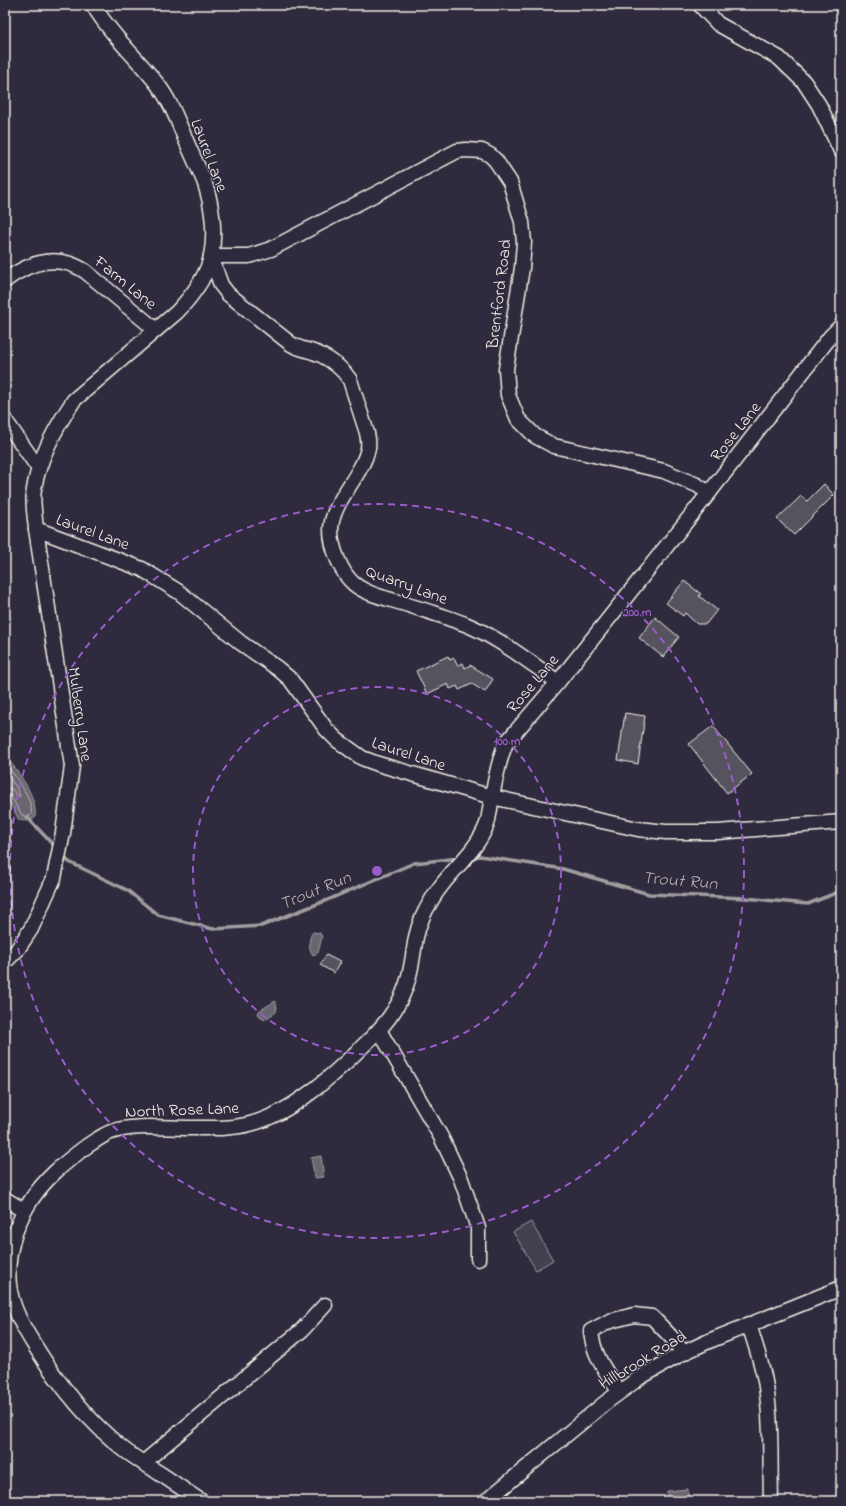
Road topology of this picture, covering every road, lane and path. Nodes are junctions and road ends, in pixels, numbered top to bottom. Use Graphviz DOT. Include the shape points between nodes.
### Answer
graph roads {
  1 [pos="93,5"];
  2 [pos="700,5"];
  3 [pos="841,151"];
  4 [pos="211,256"];
  5 [pos="5,281"];
  6 [pos="841,326"];
  7 [pos="156,330"];
  8 [pos="5,420"];
  9 [pos="39,469"];
  10 [pos="709,493"];
  11 [pos="36,529"];
  12 [pos="558,682"];
  13 [pos="492,797"];
  14 [pos="841,822"];
  15 [pos="5,962"];
  16 [pos="379,1030"];
  17 [pos="5,1199"];
  18 [pos="24,1211"];
  19 [pos="478,1259"];
  20 [pos="841,1288"];
  21 [pos="325,1305"];
  22 [pos="748,1324"];
  23 [pos="683,1353"];
  24 [pos="619,1391"];
  25 [pos="143,1463"];
  26 [pos="201,1501"];
  27 [pos="486,1501"];
  28 [pos="771,1501"];
  1 -- 4 [label="street, Laurel Lane" via="116,38 158,86 174,113 204,181 210,203 213,236"];
  2 -- 3 [label="street" via="718,24 780,58 804,82 819,105"];
  4 -- 7 [label="street, Laurel Lane" via="204,275 187,301"];
  4 -- 10 [label="street, Brentford Road" via="249,256 271,249 457,151 482,151 490,155 501,167 510,182 522,222 522,268 506,368 508,395 518,419 535,436 554,446 664,471"];
  4 -- 12 [label="street, Quarry Lane" via="228,294 291,344 321,355 346,373 350,380 367,433 368,448 335,512 331,525 333,549 348,578 367,592 467,625 492,638"];
  5 -- 7 [label="street, Farm Lane" via="37,262 52,260 76,265"];
  6 -- 10 [label="street, Rose Lane"];
  7 -- 9 [label="street, Laurel Lane" via="74,400 51,438"];
  8 -- 9 [label="street"];
  9 -- 11 [label="street, Laurel Lane" via="34,490"];
  10 -- 12 [label="street, Rose Lane"];
  11 -- 13 [label="street, Laurel Lane" via="142,569 179,592 290,679 326,729 362,758"];
  11 -- 15 [label="street, Mulberry Lane" via="72,766 54,878 31,929"];
  12 -- 13 [label="street, Rose Lane" via="506,743 501,754"];
  13 -- 14 [label="street" via="638,829 666,832 718,832"];
  13 -- 16 [label="street, North Rose Lane" via="487,824 480,837 433,896 425,910 416,935 406,985 396,1008"];
  16 -- 18 [label="street, North Rose Lane" via="322,1082 284,1110 266,1119 226,1128 128,1128 112,1131 57,1169 34,1195"];
  16 -- 19 [label="street" via="441,1138 461,1179 478,1228"];
  17 -- 18 [label="street"];
  18 -- 25 [label="street, North Rose Lane" via="12,1240 8,1267 11,1294 19,1319 51,1372 74,1402 122,1448"];
  20 -- 22 [label="street, Hillbrook Road"];
  21 -- 25 [label="street" via="302,1330"];
  22 -- 23 [label="street, Hillbrook Road"];
  22 -- 28 [label="street" via="767,1388"];
  23 -- 24 [label="street, Hillbrook Road"];
  23 -- 24 [label="street" via="652,1317 634,1315 610,1321 591,1332 592,1342 603,1370"];
  24 -- 27 [label="street, Hillbrook Road"];
  25 -- 26 [label="street, North Rose Lane"];
}
